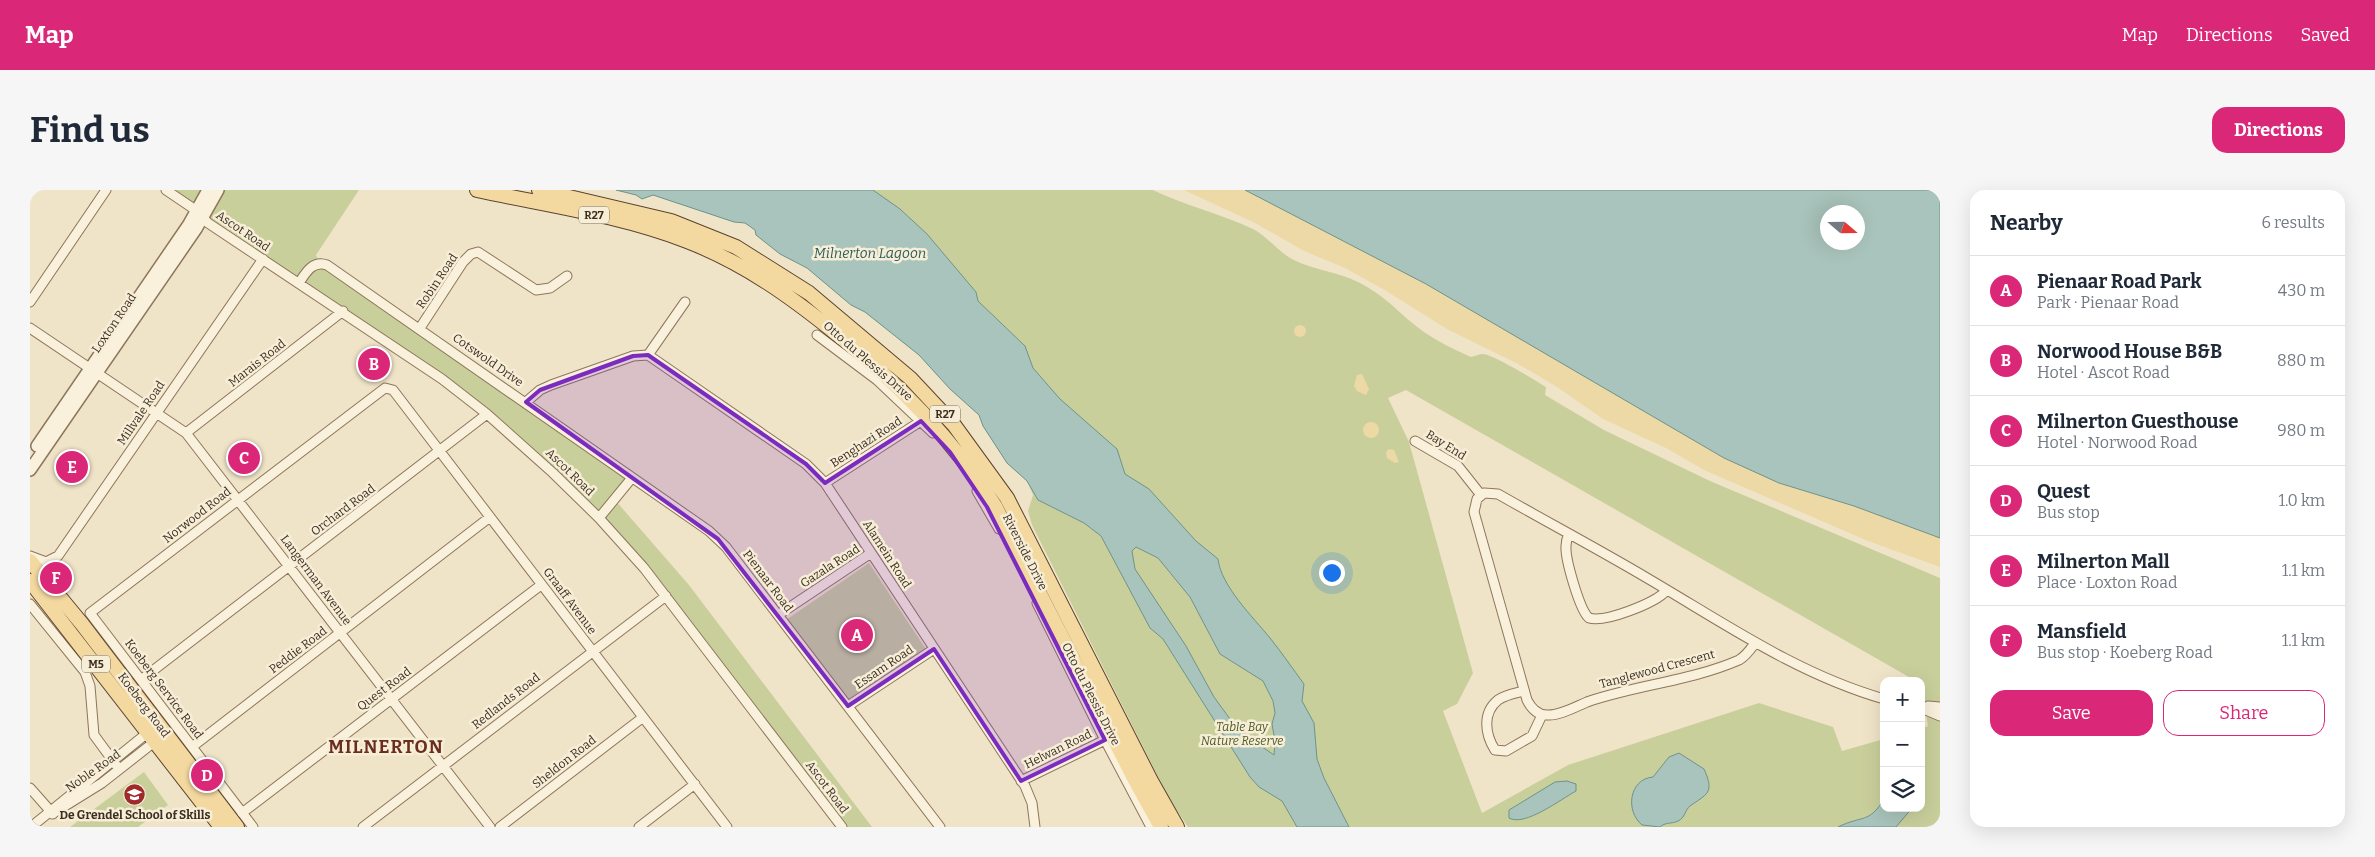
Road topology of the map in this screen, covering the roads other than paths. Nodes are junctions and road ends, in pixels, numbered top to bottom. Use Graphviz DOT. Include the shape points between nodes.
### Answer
graph roads {
  1 [pos="106,190"];
  2 [pos="166,190"];
  3 [pos="208,190"];
  4 [pos="218,190"];
  5 [pos="477,190"];
  6 [pos="538,190"];
  7 [pos="200,214"];
  8 [pos="263,259"];
  9 [pos="567,276"];
  10 [pos="300,283"];
  11 [pos="30,302"];
  12 [pos="685,302"];
  13 [pos="343,311"];
  14 [pos="30,328"];
  15 [pos="420,328"];
  16 [pos="817,335"];
  17 [pos="648,356"];
  18 [pos="93,372"];
  19 [pos="393,390"];
  20 [pos="526,402"];
  21 [pos="155,414"];
  22 [pos="487,414"];
  23 [pos="921,422"];
  24 [pos="186,434"];
  25 [pos="1415,441"];
  26 [pos="440,451"];
  27 [pos="30,456"];
  28 [pos="30,470"];
  29 [pos="631,479"];
  30 [pos="825,483"];
  31 [pos="1481,495"];
  32 [pos="238,499"];
  33 [pos="490,517"];
  34 [pos="599,518"];
  35 [pos="1569,534"];
  36 [pos="871,554"];
  37 [pos="30,556"];
  38 [pos="30,561"];
  39 [pos="290,566"];
  40 [pos="30,580"];
  41 [pos="541,584"];
  42 [pos="1666,591"];
  43 [pos="666,596"];
  44 [pos="30,604"];
  45 [pos="90,613"];
  46 [pos="778,615"];
  47 [pos="340,633"];
  48 [pos="1755,644"];
  49 [pos="934,649"];
  50 [pos="592,650"];
  51 [pos="142,679"];
  52 [pos="1524,691"];
  53 [pos="393,698"];
  54 [pos="1880,698"];
  55 [pos="848,706"];
  56 [pos="1940,707"];
  57 [pos="1925,708"];
  58 [pos="1925,710"];
  59 [pos="1542,715"];
  60 [pos="1940,716"];
  61 [pos="642,718"];
  62 [pos="157,733"];
  63 [pos="1105,740"];
  64 [pos="192,747"];
  65 [pos="112,760"];
  66 [pos="444,765"];
  67 [pos="119,769"];
  68 [pos="1022,781"];
  69 [pos="695,784"];
  70 [pos="30,788"];
  71 [pos="51,812"];
  72 [pos="242,813"];
  73 [pos="32,826"];
  74 [pos="841,826"];
  75 [pos="220,827"];
  76 [pos="237,827"];
  77 [pos="253,827"];
  78 [pos="363,827"];
  79 [pos="490,827"];
  80 [pos="500,827"];
  81 [pos="639,827"];
  82 [pos="727,827"];
  83 [pos="940,827"];
  84 [pos="1035,827"];
  85 [pos="1151,827"];
  86 [pos="1161,827"];
  87 [pos="1177,827"];
  1 -- 11 [label="street"];
  2 -- 7 [label="street, Ascot Road"];
  3 -- 7 [label="street, Loxton Road"];
  4 -- 7 [label="street, Loxton Road"];
  5 -- 86 [label="main road, Otto du Plessis Drive / R27" via="637,225 709,250 751,270 786,293 888,376 953,445 996,506"];
  6 -- 87 [label="main road, Otto du Plessis Drive / R27" via="670,220 749,254 809,293 924,392 973,448 1007,498"];
  7 -- 8 [label="street, Ascot Road" via="208,223"];
  7 -- 18 [label="street, Loxton Road"];
  8 -- 10 [label="street, Ascot Road"];
  8 -- 21 [label="street, Millvale Road"];
  9 -- 15 [label="street, Robin Road" via="550,288 536,290 478,252 471,254"];
  10 -- 13 [label="street, Ascot Road"];
  10 -- 15 [label="street, Cotswold Drive" via="310,268 320,263"];
  12 -- 17 [label="street"];
  13 -- 22 [label="street, Ascot Road"];
  13 -- 24 [label="street, Marais Road"];
  14 -- 18 [label="street, Langerman Avenue"];
  15 -- 20 [label="street, Cotswold Drive"];
  16 -- 23 [label="street, Riverside Drive" via="877,380"];
  17 -- 20 [label="street, Cotswold Drive" via="633,356 551,385"];
  17 -- 30 [label="street, Alamein Road" via="806,464"];
  18 -- 21 [label="street, Langerman Avenue"];
  18 -- 27 [label="street, Loxton Road"];
  18 -- 28 [label="street, Loxton Road"];
  19 -- 26 [label="street, Graaff Avenue"];
  19 -- 32 [label="street, Norwood Road" via="381,389"];
  20 -- 29 [label="street, Pienaar Road"];
  21 -- 24 [label="street, Langerman Avenue"];
  21 -- 37 [label="street, Millvale Road" via="58,556 46,562"];
  22 -- 26 [label="street, Orchard Road"];
  22 -- 34 [label="street, Ascot Road" via="554,472"];
  23 -- 30 [label="street, Benghazi Road"];
  23 -- 63 [label="street, Riverside Drive" via="950,452 987,507"];
  24 -- 32 [label="street, Langerman Avenue"];
  25 -- 31 [label="street, Bay End" via="1458,466"];
  26 -- 33 [label="street, Graaff Avenue"];
  26 -- 39 [label="street, Orchard Road"];
  29 -- 34 [label="street"];
  29 -- 46 [label="street, Pienaar Road" via="718,539"];
  30 -- 36 [label="street, Alamein Road"];
  31 -- 35 [label="street" via="1498,494"];
  31 -- 52 [label="street" via="1474,512"];
  32 -- 39 [label="street, Langerman Avenue"];
  32 -- 45 [label="street, Norwood Road"];
  33 -- 41 [label="street, Graaff Avenue"];
  33 -- 47 [label="street, Peddie Road"];
  34 -- 43 [label="street, Ascot Road"];
  35 -- 42 [label="street"];
  35 -- 42 [label="street" via="1568,558 1582,609 1589,618 1600,619 1648,603"];
  36 -- 46 [label="street, Gazala Road"];
  36 -- 49 [label="street, Alamein Road"];
  38 -- 62 [label="main road, Koeberg Road / M5" via="59,595"];
  39 -- 47 [label="street, Langerman Avenue"];
  39 -- 51 [label="street, Orchard Road"];
  40 -- 62 [label="main road, Koeberg Road / M5"];
  41 -- 50 [label="street, Graaff Avenue"];
  41 -- 53 [label="street, Quest Road"];
  42 -- 48 [label="street"];
  43 -- 50 [label="street, Redlands Road"];
  43 -- 74 [label="street, Ascot Road"];
  44 -- 65 [label="street" via="85,672 90,686 94,735"];
  45 -- 51 [label="street, Koeberg Service Road"];
  46 -- 55 [label="street, Pienaar Road"];
  47 -- 53 [label="street, Langerman Avenue"];
  47 -- 64 [label="street, Peddie Road"];
  48 -- 54 [label="street" via="1835,681"];
  48 -- 59 [label="street, Tanglewood Crescent" via="1744,657 1735,661 1661,683 1622,690 1555,715"];
  49 -- 55 [label="street, Essam Road"];
  49 -- 68 [label="street, Alamein Road"];
  50 -- 61 [label="street, Graaff Avenue"];
  50 -- 66 [label="street, Redlands Road"];
  51 -- 64 [label="street, Koeberg Service Road"];
  52 -- 59 [label="street" via="1532,709"];
  52 -- 59 [label="street" via="1499,699 1488,715 1486,727 1495,750 1506,751 1532,736"];
  53 -- 66 [label="street, Langerman Avenue"];
  53 -- 72 [label="street, Quest Road"];
  55 -- 83 [label="street, Pienaar Road"];
  56 -- 57 [label="street"];
  58 -- 60 [label="street"];
  61 -- 69 [label="street, Graaff Avenue"];
  61 -- 80 [label="street, Sheldon Road"];
  62 -- 65 [label="street, Noble Road"];
  62 -- 67 [label="street, Noble Road"];
  62 -- 75 [label="main road, Koeberg Road / M5"];
  62 -- 76 [label="main road, Koeberg Road / M5"];
  63 -- 68 [label="street, Helwan Road"];
  63 -- 85 [label="street, Riverside Drive"];
  64 -- 72 [label="street, Koeberg Service Road"];
  65 -- 67 [label="street"];
  65 -- 71 [label="street, Noble Road"];
  66 -- 78 [label="street, Redlands Road"];
  66 -- 79 [label="street, Langerman Avenue"];
  67 -- 71 [label="street, Noble Road"];
  68 -- 84 [label="street, Alamein Road" via="1030,796"];
  69 -- 81 [label="street"];
  69 -- 82 [label="street, Graaff Avenue"];
  70 -- 71 [label="street"];
  71 -- 73 [label="street, Noble Road"];
  72 -- 77 [label="street, Koeberg Service Road"];
}
